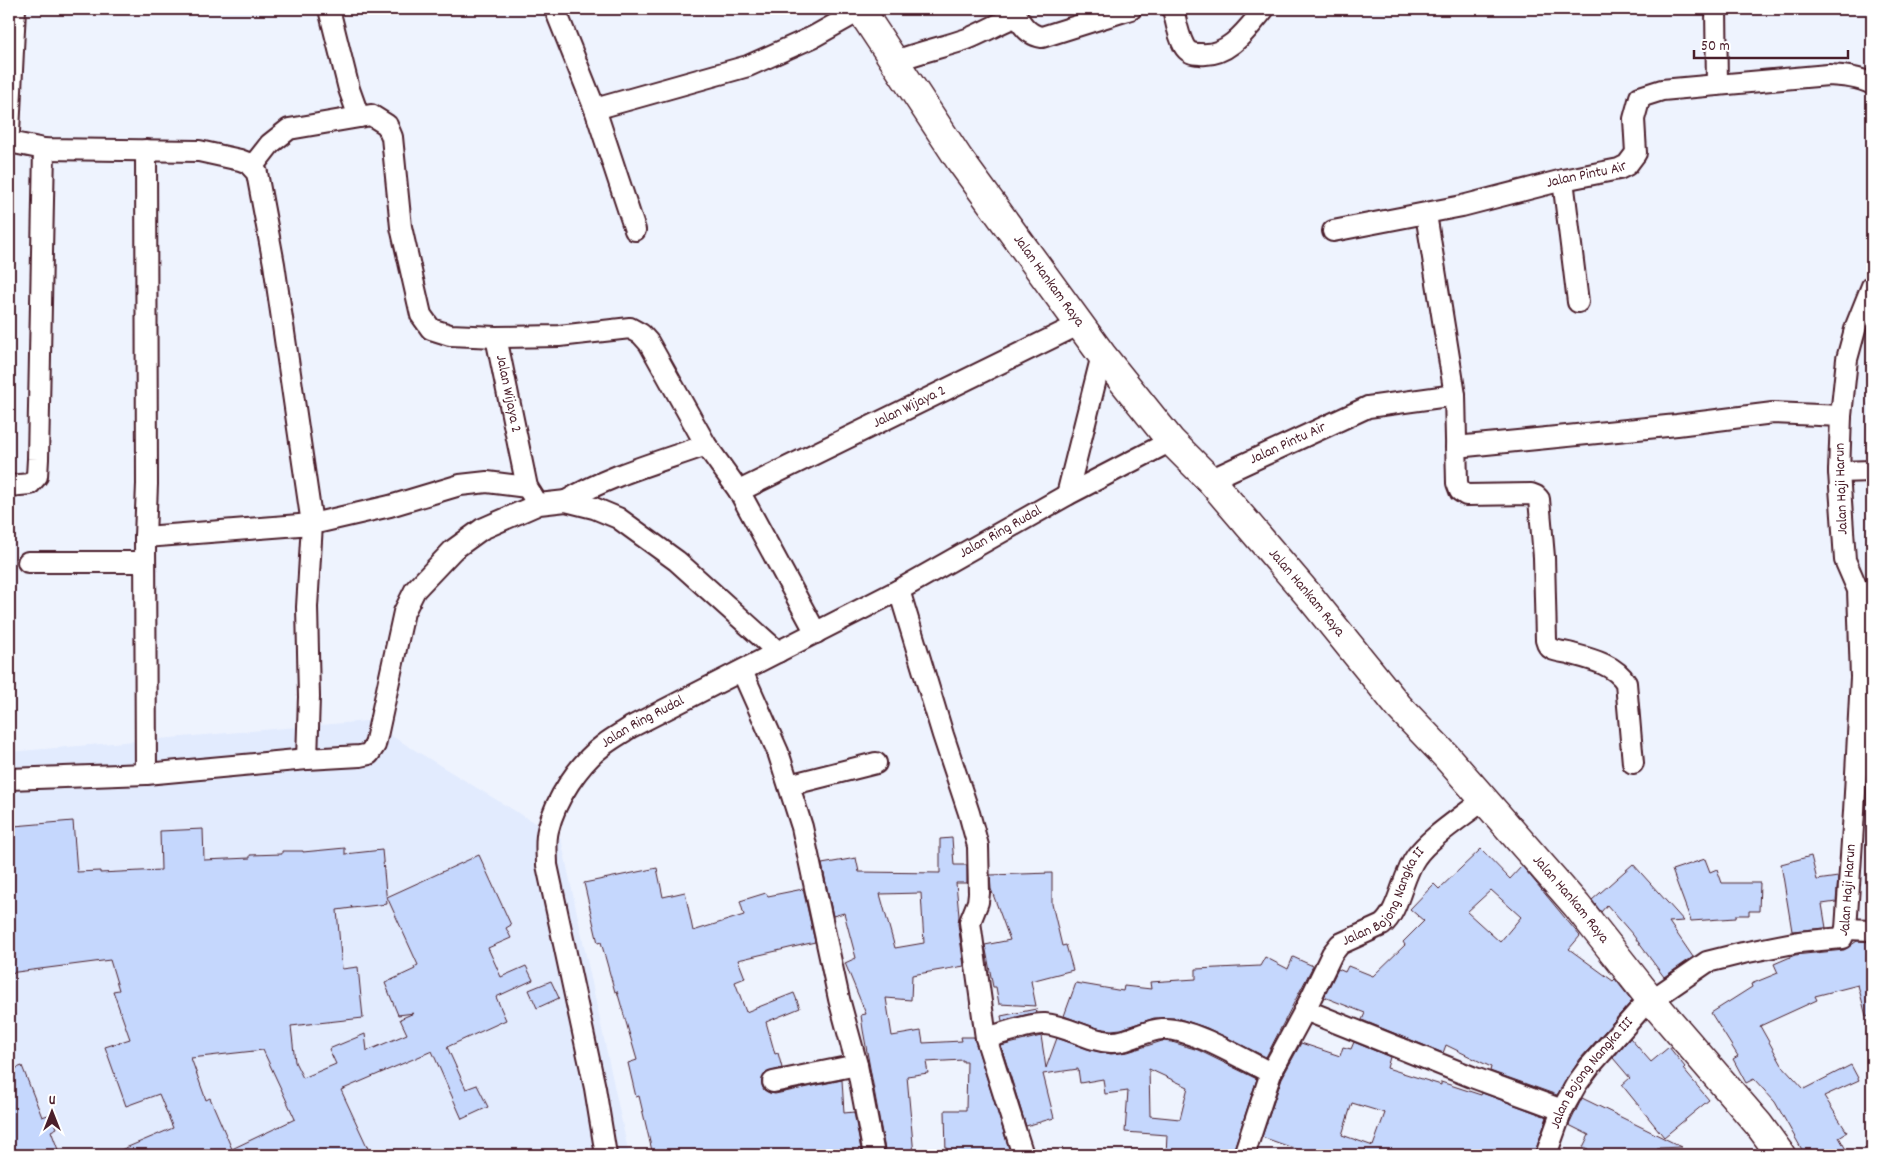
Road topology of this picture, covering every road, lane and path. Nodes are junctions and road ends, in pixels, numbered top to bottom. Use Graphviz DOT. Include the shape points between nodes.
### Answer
graph roads {
  1 [pos="15,9"];
  2 [pos="329,9"];
  3 [pos="555,9"];
  4 [pos="861,9"];
  5 [pos="1131,9"];
  6 [pos="1173,9"];
  7 [pos="1264,9"];
  8 [pos="1716,9"];
  9 [pos="1010,16"];
  10 [pos="896,61"];
  11 [pos="1872,84"];
  12 [pos="1717,85"];
  13 [pos="595,110"];
  14 [pos="359,117"];
  15 [pos="9,132"];
  16 [pos="9,142"];
  17 [pos="44,149"];
  18 [pos="146,150"];
  19 [pos="252,168"];
  20 [pos="1563,180"];
  21 [pos="1426,214"];
  22 [pos="635,230"];
  23 [pos="1333,231"];
  24 [pos="1872,286"];
  25 [pos="1578,302"];
  26 [pos="1080,324"];
  27 [pos="496,337"];
  28 [pos="1102,355"];
  29 [pos="1455,395"];
  30 [pos="1841,416"];
  31 [pos="1171,441"];
  32 [pos="706,445"];
  33 [pos="1456,448"];
  34 [pos="1839,472"];
  35 [pos="1872,472"];
  36 [pos="1210,480"];
  37 [pos="9,486"];
  38 [pos="527,487"];
  39 [pos="739,491"];
  40 [pos="1067,495"];
  41 [pos="566,501"];
  42 [pos="538,504"];
  43 [pos="312,524"];
  44 [pos="145,537"];
  45 [pos="28,562"];
  46 [pos="145,562"];
  47 [pos="899,590"];
  48 [pos="816,633"];
  49 [pos="778,652"];
  50 [pos="742,671"];
  51 [pos="1866,704"];
  52 [pos="307,759"];
  53 [pos="876,763"];
  54 [pos="1633,763"];
  55 [pos="146,774"];
  56 [pos="9,779"];
  57 [pos="1864,780"];
  58 [pos="789,785"];
  59 [pos="1484,800"];
  60 [pos="1846,929"];
  61 [pos="1872,930"];
  62 [pos="1652,1001"];
  63 [pos="1305,1010"];
  64 [pos="986,1038"];
  65 [pos="857,1065"];
  66 [pos="1270,1073"];
  67 [pos="773,1082"];
  68 [pos="1562,1110"];
  69 [pos="606,1155"];
  70 [pos="874,1155"];
  71 [pos="1023,1155"];
  72 [pos="1244,1155"];
  73 [pos="1546,1155"];
  74 [pos="1781,1155"];
  1 -- 15 [label="street"];
  2 -- 14 [label="street"];
  3 -- 13 [label="street"];
  4 -- 10 [label="main road, Jalan Hankam Raya"];
  4 -- 13 [label="street" via="813,37 748,66"];
  5 -- 9 [label="street" via="1042,36 1029,33"];
  6 -- 7 [label="street" via="1184,47 1191,54 1204,55 1230,45"];
  8 -- 12 [label="street"];
  9 -- 10 [label="street" via="967,38"];
  10 -- 26 [label="main road, Jalan Hankam Raya" via="959,159"];
  11 -- 12 [label="street, Jalan Pintu Air" via="1847,76 1828,75"];
  12 -- 20 [label="street, Jalan Pintu Air" via="1662,90 1640,96 1634,119 1636,153 1633,160 1619,169"];
  13 -- 22 [label="street"];
  14 -- 19 [label="street" via="289,129 270,144"];
  14 -- 27 [label="street" via="371,115 378,119 387,125 392,137 401,227 421,316 431,330 438,332"];
  16 -- 17 [label="street"];
  17 -- 18 [label="street"];
  17 -- 37 [label="street" via="37,476 30,484"];
  18 -- 19 [label="street" via="199,152 240,160"];
  18 -- 44 [label="street"];
  19 -- 43 [label="street" via="259,180 274,264"];
  20 -- 21 [label="street, Jalan Pintu Air"];
  20 -- 25 [label="street"];
  21 -- 23 [label="street, Jalan Pintu Air"];
  21 -- 29 [label="street"];
  24 -- 30 [label="street, Jalan Haji Harun" via="1846,359"];
  26 -- 28 [label="main road, Jalan Hankam Raya"];
  26 -- 39 [label="street, Jalan Wijaya 2"];
  27 -- 32 [label="street" via="559,336 619,328 636,330 649,343"];
  27 -- 38 [label="street, Jalan Wijaya 2"];
  28 -- 31 [label="main road, Jalan Hankam Raya"];
  28 -- 40 [label="street"];
  29 -- 33 [label="street"];
  29 -- 36 [label="street, Jalan Pintu Air" via="1368,406"];
  30 -- 33 [label="street" via="1773,413"];
  30 -- 34 [label="street, Jalan Haji Harun"];
  31 -- 36 [label="main road, Jalan Hankam Raya"];
  31 -- 40 [label="street, Jalan Ring Rudal"];
  32 -- 39 [label="street"];
  32 -- 41 [label="street" via="614,478"];
  33 -- 54 [label="street" via="1460,492 1531,494 1539,499 1548,646 1611,668 1622,676 1628,692"];
  34 -- 35 [label="street"];
  34 -- 51 [label="street, Jalan Haji Harun" via="1845,560 1858,590 1861,677"];
  36 -- 59 [label="main road, Jalan Hankam Raya" via="1399,707"];
  38 -- 42 [label="street, Jalan Wijaya 2"];
  38 -- 43 [label="street" via="487,482 460,485"];
  39 -- 48 [label="street"];
  40 -- 47 [label="street, Jalan Ring Rudal"];
  41 -- 42 [label="street"];
  41 -- 49 [label="street" via="618,518 677,561"];
  42 -- 52 [label="street" via="482,529 453,550 415,590 404,612 375,745 369,754"];
  43 -- 44 [label="street"];
  43 -- 52 [label="street" via="307,607"];
  44 -- 46 [label="street"];
  45 -- 46 [label="street"];
  46 -- 55 [label="street"];
  47 -- 48 [label="street, Jalan Ring Rudal"];
  47 -- 64 [label="street" via="978,846 979,893 970,922"];
  48 -- 49 [label="street, Jalan Ring Rudal"];
  49 -- 50 [label="street, Jalan Ring Rudal"];
  50 -- 58 [label="street"];
  50 -- 69 [label="street, Jalan Ring Rudal" via="631,727 603,745 560,797 552,814 547,832 547,865 595,1088"];
  51 -- 57 [label="street, Jalan Haji Harun"];
  52 -- 55 [label="street"];
  53 -- 58 [label="street"];
  55 -- 56 [label="street"];
  57 -- 60 [label="street, Jalan Haji Harun"];
  58 -- 65 [label="street" via="802,827 839,999"];
  59 -- 62 [label="main road, Jalan Hankam Raya" via="1577,906"];
  59 -- 63 [label="street, Jalan Bojong Nangka II" via="1416,856 1407,870 1388,920 1340,944"];
  60 -- 61 [label="street"];
  60 -- 62 [label="street, Jalan Haji Harun" via="1842,938 1799,942 1707,962"];
  62 -- 68 [label="street, Jalan Bojong Nangka III" via="1643,1006 1590,1066"];
  62 -- 74 [label="main road, Jalan Hankam Raya"];
  63 -- 66 [label="street, Jalan Bojong Nangka II"];
  63 -- 68 [label="street"];
  64 -- 66 [label="street" via="1041,1024 1112,1042 1154,1030 1175,1029"];
  64 -- 71 [label="street"];
  65 -- 67 [label="street"];
  65 -- 70 [label="street"];
  66 -- 72 [label="street, Jalan Bojong Nangka II"];
  68 -- 73 [label="street, Jalan Bojong Nangka III"];
}
